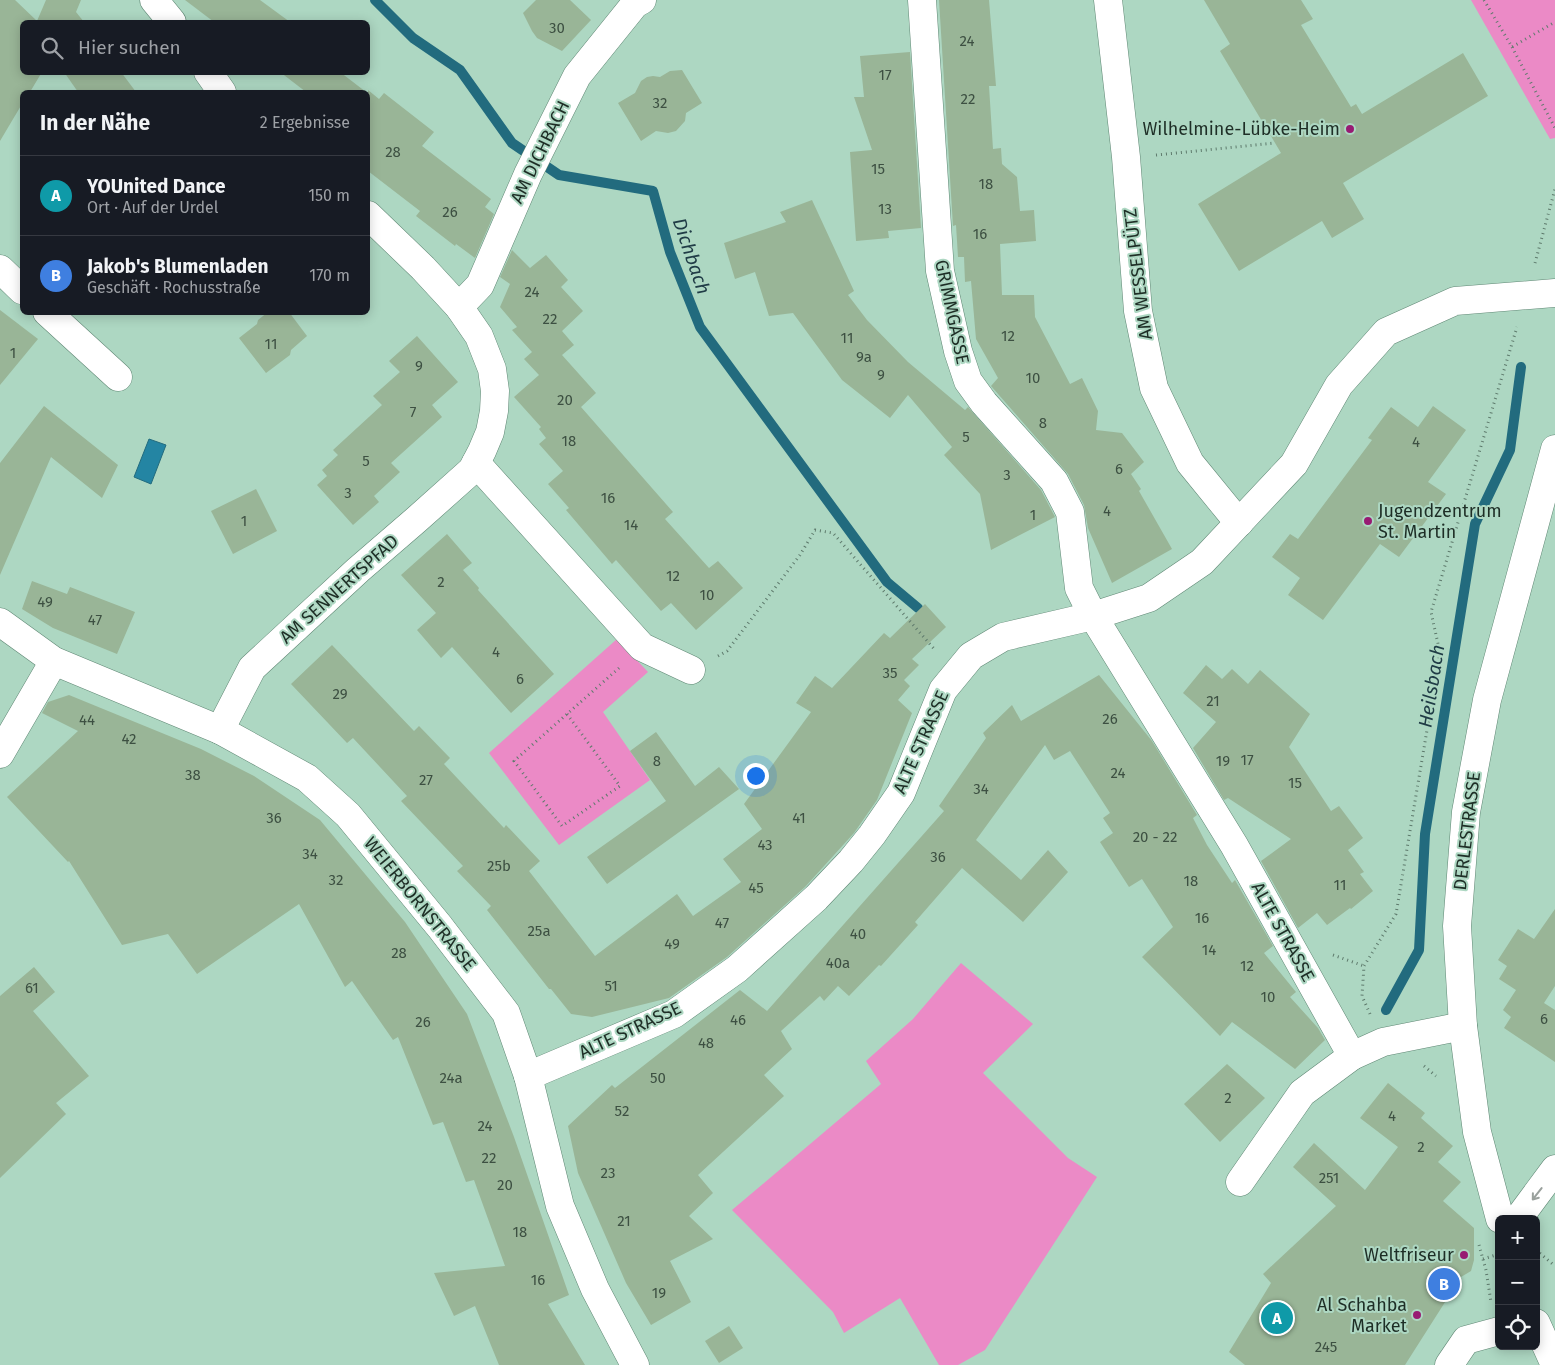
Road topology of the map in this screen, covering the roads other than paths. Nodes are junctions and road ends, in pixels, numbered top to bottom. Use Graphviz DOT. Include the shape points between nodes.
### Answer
graph roads {
  1 [pos="154,0"];
  2 [pos="922,0"];
  3 [pos="1108,0"];
  4 [pos="636,1"];
  5 [pos="170,20"];
  6 [pos="210,75"];
  7 [pos="221,90"];
  8 [pos="370,216"];
  9 [pos="0,269"];
  10 [pos="20,288"];
  11 [pos="1555,293"];
  12 [pos="459,307"];
  13 [pos="50,315"];
  14 [pos="118,377"];
  15 [pos="1555,449"];
  16 [pos="476,463"];
  17 [pos="1239,524"];
  18 [pos="1093,616"];
  19 [pos="0,622"];
  20 [pos="54,661"];
  21 [pos="691,670"];
  22 [pos="220,730"];
  23 [pos="0,754"];
  24 [pos="1463,1026"];
  25 [pos="1352,1056"];
  26 [pos="528,1076"];
  27 [pos="1555,1169"];
  28 [pos="1240,1182"];
  29 [pos="1499,1215"];
  30 [pos="1521,1215"];
  31 [pos="1555,1319"];
  32 [pos="1540,1323"];
  33 [pos="1495,1333"];
  34 [pos="1540,1333"];
  35 [pos="635,1365"];
  36 [pos="1449,1365"];
  37 [pos="1555,1365"];
  1 -- 5 [label="street"];
  2 -- 18 [label="street, GRIMMGASSE" via="940,270 958,351 968,381 1054,481 1070,512 1079,588"];
  3 -- 17 [label="street, AM WESSELPÜTZ" via="1126,158 1138,311 1154,388 1190,463"];
  4 -- 12 [label="street, AM DICHBACH" via="577,76 528,174 480,286"];
  6 -- 7 [label="street"];
  8 -- 12 [label="street, AM SENNERTSPFAD"];
  9 -- 10 [label="street"];
  11 -- 17 [label="street" via="1455,301 1386,332 1339,385 1294,464"];
  12 -- 16 [label="street, AM SENNERTSPFAD" via="479,336 492,368 495,391 490,432"];
  13 -- 14 [label="street"];
  15 -- 24 [label="street, DERLESTRASSE" via="1487,700 1466,812 1457,926"];
  16 -- 21 [label="street" via="642,648"];
  16 -- 22 [label="street, AM SENNERTSPFAD" via="252,668"];
  17 -- 18 [label="street" via="1202,562 1149,598"];
  18 -- 25 [label="street, ALTE STRASSE" via="1234,845"];
  18 -- 26 [label="street, ALTE STRASSE" via="1003,637 971,656 943,690 901,793 872,836 799,914 737,969 674,1014"];
  19 -- 20 [label="street, WEIERBORNSTRASSE"];
  20 -- 22 [label="street, WEIERBORNSTRASSE"];
  20 -- 23 [label="street"];
  22 -- 26 [label="street, WEIERBORNSTRASSE" via="307,778 348,816 506,1013"];
  24 -- 25 [label="street" via="1383,1042"];
  24 -- 29 [label="street, DERLESTRASSE" via="1476,1132"];
  25 -- 28 [label="street" via="1302,1093"];
  26 -- 35 [label="street, WEIERBORNSTRASSE" via="560,1206 595,1289"];
  27 -- 30 [label="street, one-way"];
  31 -- 32 [label="street"];
  33 -- 36 [label="street" via="1466,1340"];
  34 -- 37 [label="street"];
}
